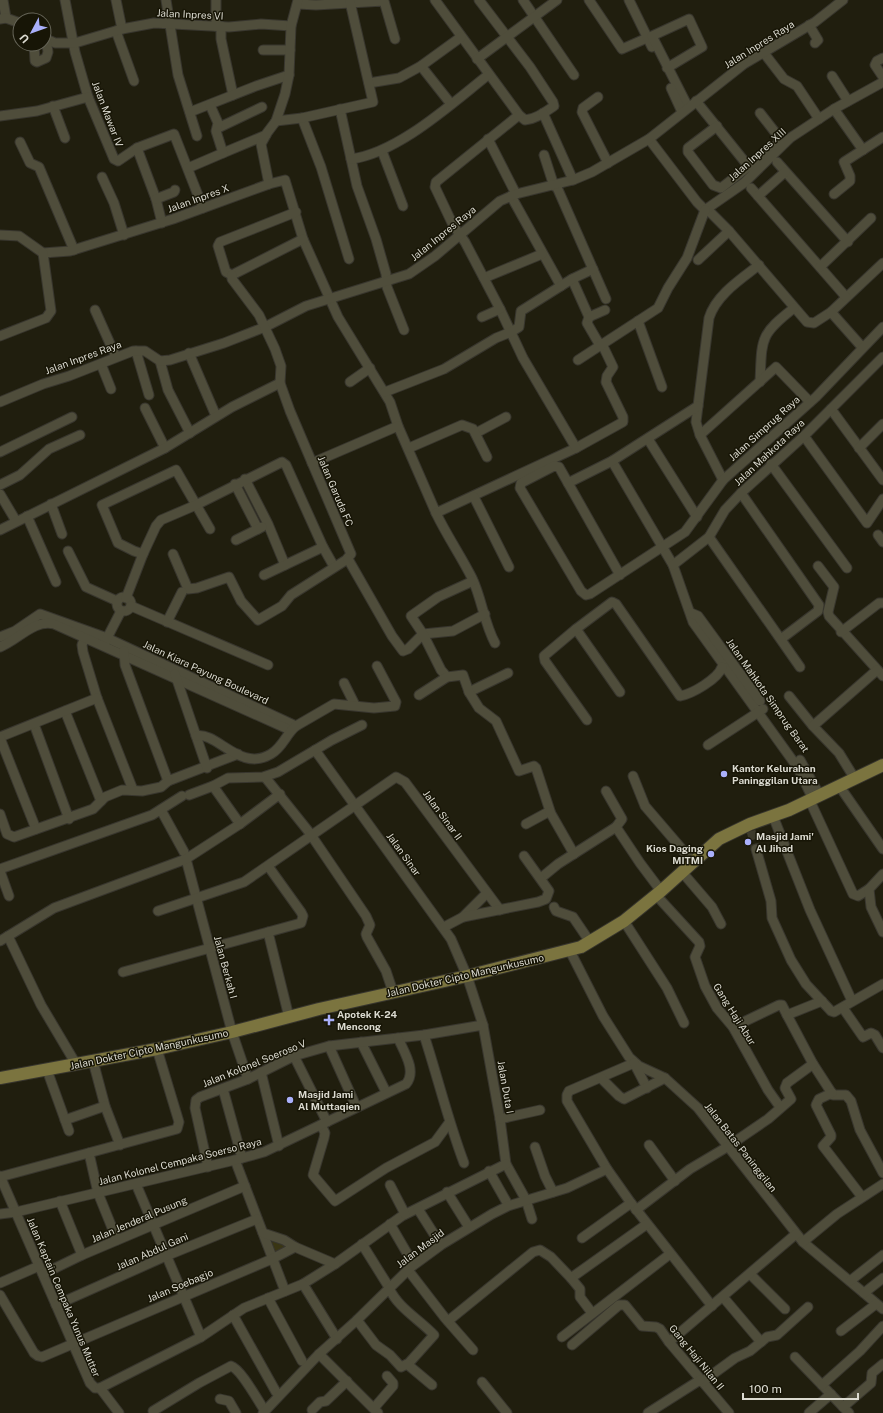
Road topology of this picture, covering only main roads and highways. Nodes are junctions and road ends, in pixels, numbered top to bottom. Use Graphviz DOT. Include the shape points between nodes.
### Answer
graph roads {
  1 [pos="883,765"];
  2 [pos="0,1078"];
  1 -- 2 [label="main road, Jalan Dokter Cipto Mangunkusumo" via="750,828 719,839 659,893 624,920 590,942 570,951 157,1049"];
}
